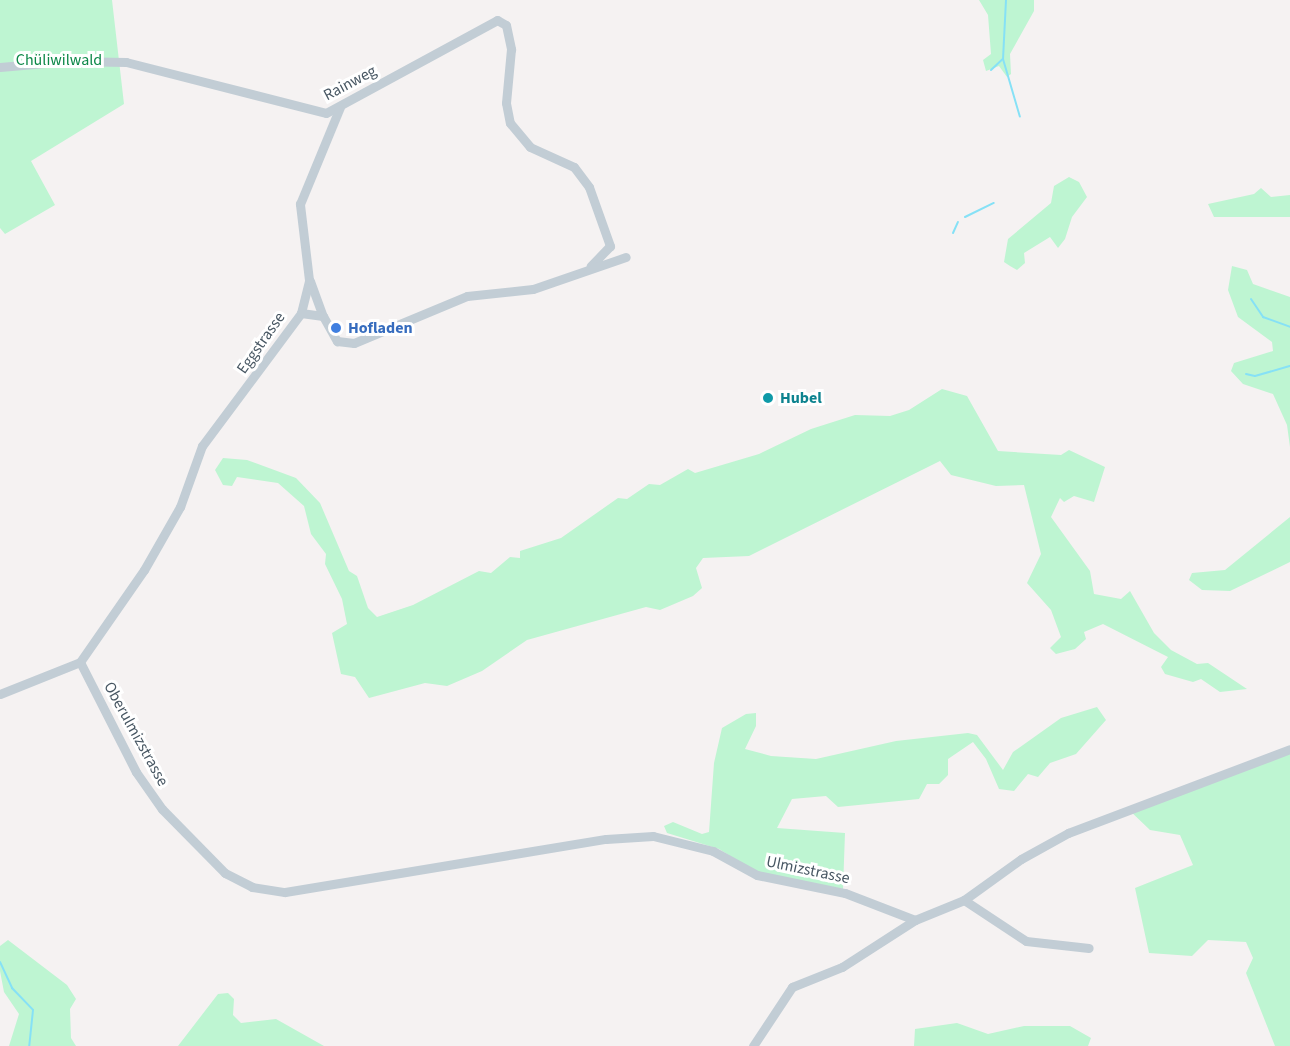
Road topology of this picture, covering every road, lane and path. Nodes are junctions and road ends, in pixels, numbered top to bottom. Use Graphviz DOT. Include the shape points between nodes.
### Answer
graph roads {
  1 [pos="0,67"];
  2 [pos="340,107"];
  3 [pos="326,113"];
  4 [pos="333,125"];
  5 [pos="626,257"];
  6 [pos="591,266"];
  7 [pos="309,280"];
  8 [pos="301,313"];
  9 [pos="323,316"];
  10 [pos="80,662"];
  11 [pos="0,694"];
  12 [pos="1290,749"];
  13 [pos="252,887"];
  14 [pos="964,900"];
  15 [pos="896,916"];
  16 [pos="915,920"];
  17 [pos="897,931"];
  18 [pos="1089,948"];
  19 [pos="753,1046"];
  1 -- 3 [label="street, Rainweg" via="68,61 126,62"];
  2 -- 3 [label="street, Rainweg"];
  2 -- 4 [label="street"];
  2 -- 6 [label="street, Rainweg" via="490,23 497,20 506,25 511,56 506,104 510,123 530,147 567,163 585,179 610,246"];
  3 -- 4 [label="street"];
  4 -- 7 [label="street" via="299,208"];
  5 -- 6 [label="street"];
  6 -- 9 [label="street" via="533,289 467,296 360,342 338,341"];
  7 -- 8 [label="street"];
  7 -- 9 [label="street"];
  8 -- 9 [label="street, Eggstrasse"];
  8 -- 10 [label="street, Eggstrasse" via="202,446 180,507 144,570"];
  10 -- 11 [label="street"];
  10 -- 13 [label="street, Oberulmizstrasse" via="151,795 218,867"];
  12 -- 14 [label="street" via="1068,833 1021,859"];
  13 -- 15 [label="street, Ulmizstrasse" via="296,892 606,839 653,836 712,850 765,878 862,898"];
  14 -- 16 [label="street"];
  14 -- 18 [label="street" via="1026,940"];
  15 -- 16 [label="street, Ulmizstrasse"];
  15 -- 17 [label="street"];
  16 -- 17 [label="street"];
  17 -- 19 [label="street" via="836,970 792,987"];
}
